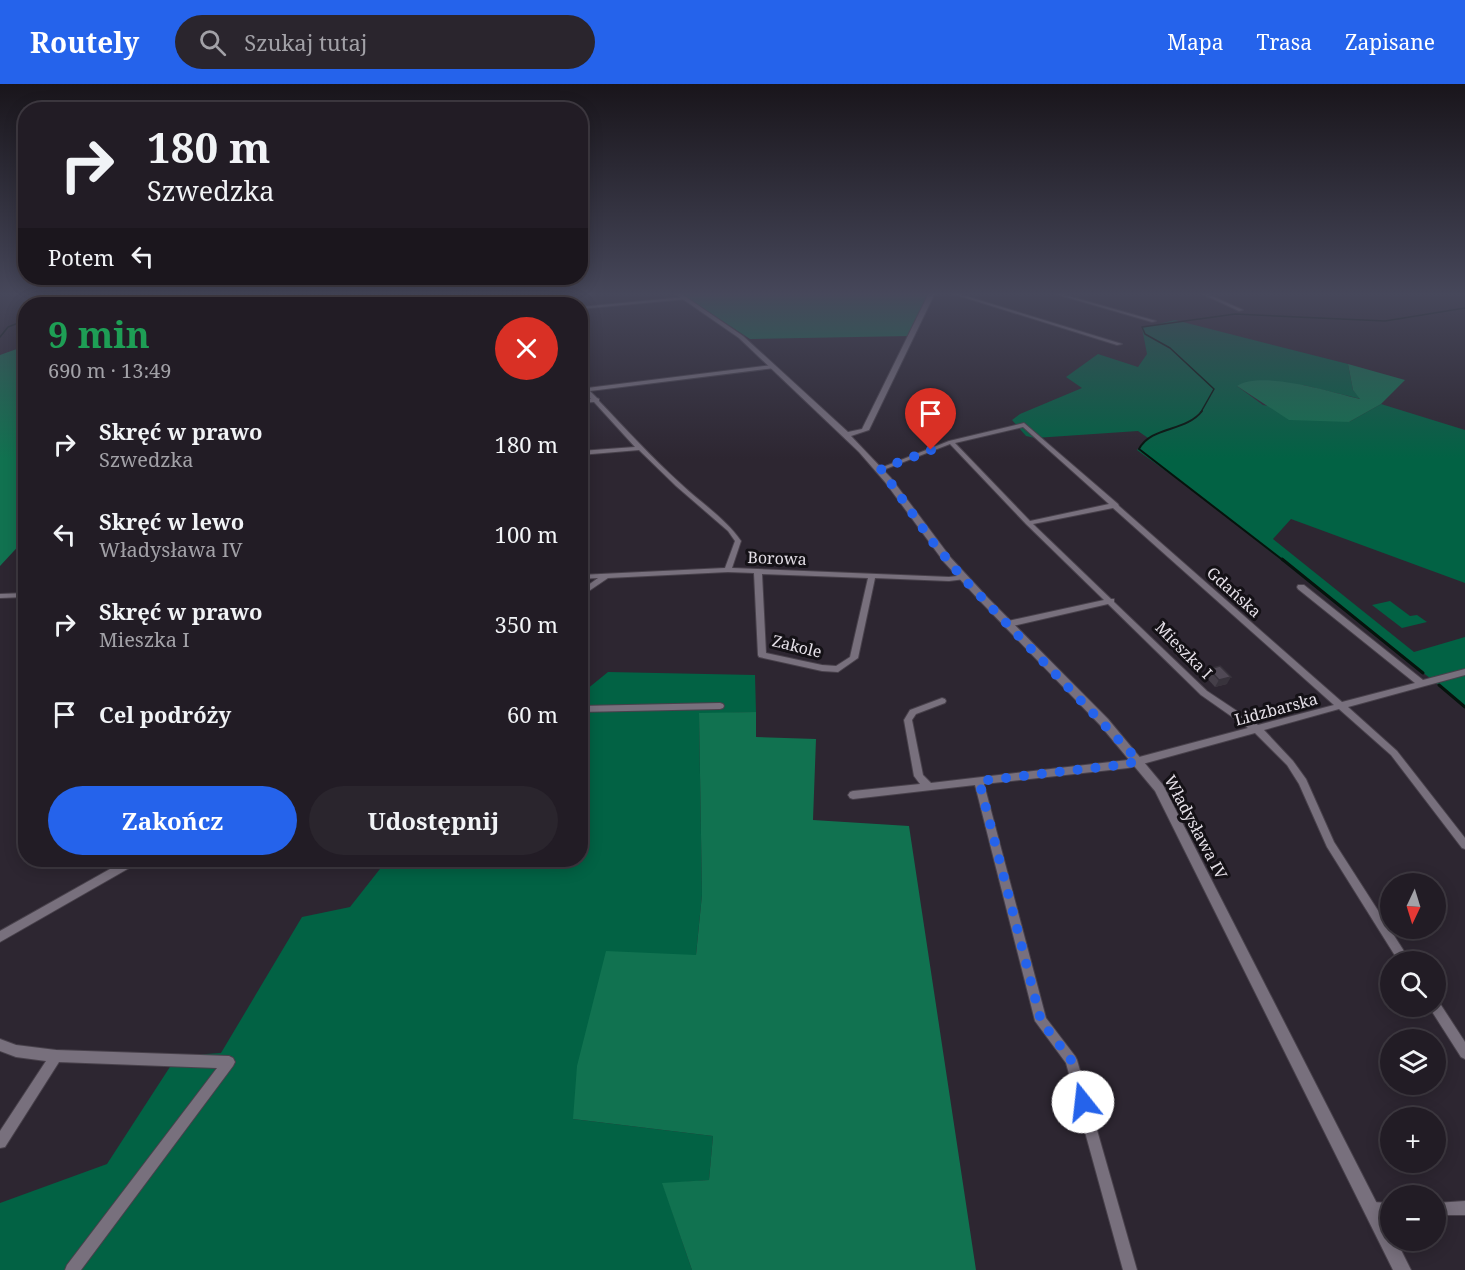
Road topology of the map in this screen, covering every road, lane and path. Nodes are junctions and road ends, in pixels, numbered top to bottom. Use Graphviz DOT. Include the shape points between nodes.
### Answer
graph roads {
  1 [pos="753,348"];
  2 [pos="904,348"];
  3 [pos="773,367"];
  4 [pos="588,390"];
  5 [pos="588,392"];
  6 [pos="597,400"];
  7 [pos="588,401"];
  8 [pos="847,435"];
  9 [pos="951,442"];
  10 [pos="640,448"];
  11 [pos="588,452"];
  12 [pos="881,469"];
  13 [pos="1116,505"];
  14 [pos="1028,523"];
  15 [pos="728,570"];
  16 [pos="758,571"];
  17 [pos="872,575"];
  18 [pos="605,577"];
  19 [pos="962,577"];
  20 [pos="588,578"];
  21 [pos="1301,587"];
  22 [pos="588,589"];
  23 [pos="18,595"];
  24 [pos="0,596"];
  25 [pos="1111,601"];
  26 [pos="1008,624"];
  27 [pos="1465,672"];
  28 [pos="1422,684"];
  29 [pos="942,701"];
  30 [pos="720,706"];
  31 [pos="1343,707"];
  32 [pos="588,709"];
  33 [pos="1258,730"];
  34 [pos="1138,760"];
  35 [pos="979,781"];
  36 [pos="928,786"];
  37 [pos="853,795"];
  38 [pos="1465,845"];
  39 [pos="122,867"];
  40 [pos="0,937"];
  41 [pos="1399,951"];
  42 [pos="1442,1017"];
  43 [pos="0,1045"];
  44 [pos="1465,1053"];
  45 [pos="56,1056"];
  46 [pos="0,1142"];
  47 [pos="1465,1208"];
  48 [pos="1372,1209"];
  49 [pos="1380,1209"];
  50 [pos="1446,1209"];
  51 [pos="72,1270"];
  52 [pos="1130,1270"];
  53 [pos="1402,1270"];
  1 -- 3 [label="street, Władysława IV"];
  2 -- 8 [label="street" via="865,430"];
  3 -- 4 [label="street"];
  3 -- 8 [label="street, Władysława IV"];
  5 -- 6 [label="street, Borowa"];
  6 -- 7 [label="street"];
  6 -- 10 [label="street, Borowa"];
  8 -- 12 [label="street, Władysława IV"];
  9 -- 12 [label="street"];
  9 -- 13 [label="street, Gdańska" via="1024,425"];
  9 -- 14 [label="street, Mieszka I"];
  10 -- 11 [label="street"];
  10 -- 15 [label="street, Borowa" via="738,541"];
  12 -- 19 [label="street, Władysława IV"];
  13 -- 14 [label="street"];
  13 -- 31 [label="street, Gdańska"];
  14 -- 25 [label="street, Mieszka I"];
  15 -- 16 [label="street, Borowa"];
  15 -- 18 [label="street"];
  16 -- 17 [label="street, Borowa"];
  16 -- 17 [label="street, Zakole" via="762,655 822,669 838,669 854,658"];
  17 -- 19 [label="street, Borowa"];
  18 -- 20 [label="street"];
  18 -- 22 [label="street"];
  19 -- 26 [label="street, Władysława IV"];
  21 -- 28 [label="street"];
  23 -- 24 [label="street"];
  25 -- 26 [label="street"];
  25 -- 33 [label="street, Mieszka I" via="1204,693"];
  26 -- 34 [label="street, Władysława IV"];
  27 -- 28 [label="street, Lidzbarska"];
  28 -- 31 [label="street, Lidzbarska"];
  29 -- 36 [label="street" via="913,712 908,720 919,776"];
  30 -- 32 [label="street"];
  31 -- 33 [label="street, Lidzbarska"];
  31 -- 38 [label="street, Gdańska" via="1394,753"];
  33 -- 34 [label="street, Lidzbarska"];
  33 -- 41 [label="street, Mieszka I" via="1303,782 1330,844"];
  34 -- 35 [label="street, Lidzbarska"];
  34 -- 48 [label="street, Władysława IV" via="1159,788"];
  35 -- 36 [label="street, Lidzbarska"];
  35 -- 52 [label="street" via="1041,1021 1071,1060"];
  36 -- 37 [label="street, Lidzbarska"];
  39 -- 40 [label="street"];
  42 -- 44 [label="street"];
  43 -- 45 [label="street"];
  45 -- 46 [label="street"];
  45 -- 51 [label="street" via="229,1062"];
  47 -- 50 [label="street"];
  48 -- 49 [label="street"];
  48 -- 53 [label="street, Władysława IV"];
}
